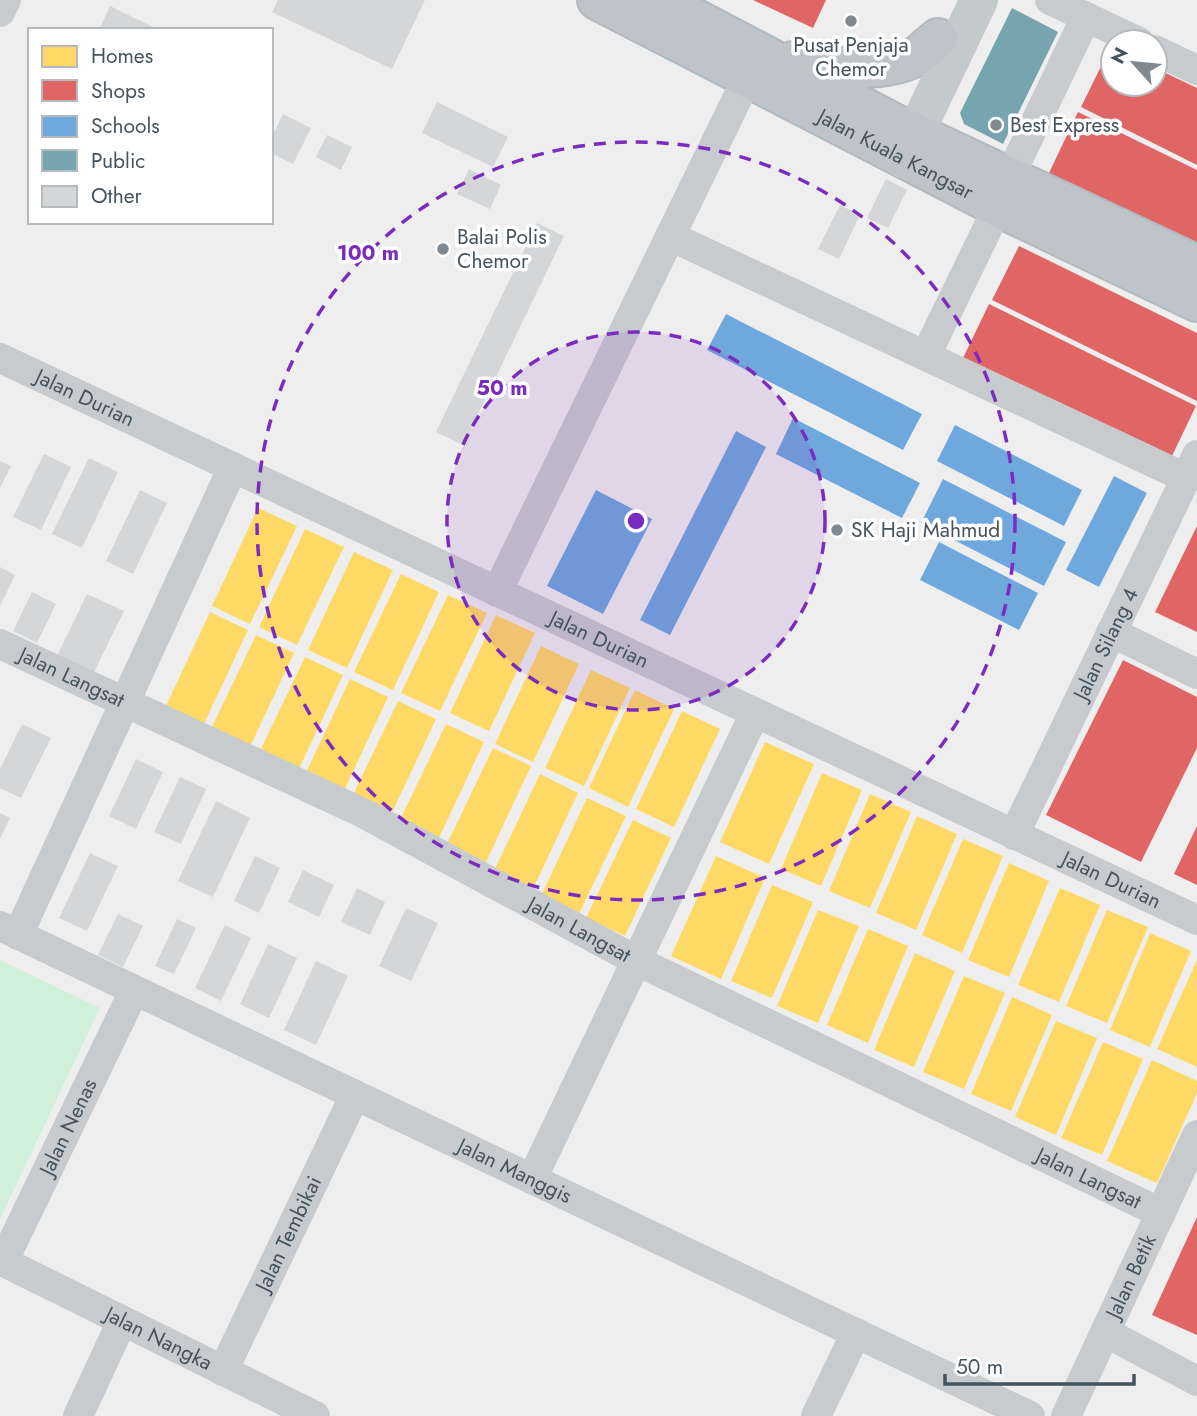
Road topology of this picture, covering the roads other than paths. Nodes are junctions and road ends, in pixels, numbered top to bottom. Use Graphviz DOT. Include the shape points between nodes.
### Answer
graph roads {
  1 [pos="6,0"];
  2 [pos="597,0"];
  3 [pos="660,0"];
  4 [pos="956,0"];
  5 [pos="979,0"];
  6 [pos="1050,0"];
  7 [pos="0,12"];
  8 [pos="1086,17"];
  9 [pos="1109,28"];
  10 [pos="937,38"];
  11 [pos="1169,56"];
  12 [pos="760,63"];
  13 [pos="1197,69"];
  14 [pos="900,141"];
  15 [pos="1003,192"];
  16 [pos="670,236"];
  17 [pos="1197,265"];
  18 [pos="1197,302"];
  19 [pos="926,355"];
  20 [pos="0,358"];
  21 [pos="1191,466"];
  22 [pos="233,467"];
  23 [pos="497,592"];
  24 [pos="1111,632"];
  25 [pos="0,644"];
  26 [pos="1197,674"];
  27 [pos="125,702"];
  28 [pos="755,713"];
  29 [pos="1014,835"];
  30 [pos="1197,920"];
  31 [pos="9,931"];
  32 [pos="636,961"];
  33 [pos="134,991"];
  34 [pos="355,1095"];
  35 [pos="1197,1135"];
  36 [pos="533,1180"];
  37 [pos="1161,1213"];
  38 [pos="1,1261"];
  39 [pos="122,1321"];
  40 [pos="1105,1332"];
  41 [pos="856,1333"];
  42 [pos="223,1371"];
  43 [pos="1197,1381"];
  44 [pos="78,1416"];
  45 [pos="315,1416"];
  46 [pos="816,1416"];
  47 [pos="1030,1416"];
  48 [pos="1066,1416"];
  1 -- 7 [label="street"];
  2 -- 12 [label="highway, Jalan Kuala Kangsar"];
  3 -- 12 [label="highway, Jalan Kuala Kangsar"];
  4 -- 10 [label="main road"];
  5 -- 14 [label="main road"];
  6 -- 8 [label="street"];
  8 -- 9 [label="street"];
  8 -- 15 [label="street"];
  10 -- 12 [label="highway" via="916,56 858,68"];
  10 -- 14 [label="main road"];
  11 -- 13 [label="street"];
  12 -- 14 [label="highway, Jalan Kuala Kangsar"];
  12 -- 16 [label="street"];
  14 -- 15 [label="highway, Jalan Kuala Kangsar"];
  15 -- 17 [label="highway, Jalan Kuala Kangsar"];
  15 -- 18 [label="highway, Jalan Kuala Kangsar"];
  15 -- 19 [label="street"];
  16 -- 19 [label="street"];
  16 -- 23 [label="street"];
  19 -- 21 [label="street"];
  20 -- 22 [label="street, Jalan Durian"];
  21 -- 24 [label="street, Jalan Silang 4"];
  22 -- 23 [label="street, Jalan Durian"];
  22 -- 27 [label="street"];
  23 -- 28 [label="street, Jalan Durian"];
  24 -- 26 [label="street"];
  24 -- 29 [label="street, Jalan Silang 4"];
  25 -- 27 [label="street, Jalan Langsat"];
  27 -- 31 [label="street"];
  27 -- 32 [label="street, Jalan Langsat" via="363,813"];
  28 -- 29 [label="street, Jalan Durian"];
  28 -- 32 [label="street"];
  29 -- 30 [label="street, Jalan Durian"];
  31 -- 33 [label="street, Jalan Manggis"];
  32 -- 36 [label="street"];
  32 -- 37 [label="street, Jalan Langsat"];
  33 -- 34 [label="street, Jalan Manggis"];
  33 -- 38 [label="street, Jalan Nenas"];
  34 -- 36 [label="street, Jalan Manggis"];
  34 -- 42 [label="street, Jalan Tembikai"];
  35 -- 37 [label="street, Jalan Betik"];
  36 -- 41 [label="street, Jalan Manggis"];
  37 -- 40 [label="street, Jalan Betik"];
  38 -- 39 [label="street, Jalan Nangka"];
  39 -- 42 [label="street, Jalan Nangka"];
  39 -- 44 [label="street"];
  40 -- 43 [label="street"];
  40 -- 48 [label="street, Jalan Betik"];
  41 -- 46 [label="street"];
  41 -- 47 [label="street, Jalan Manggis"];
  42 -- 45 [label="street, Jalan Nangka"];
}
